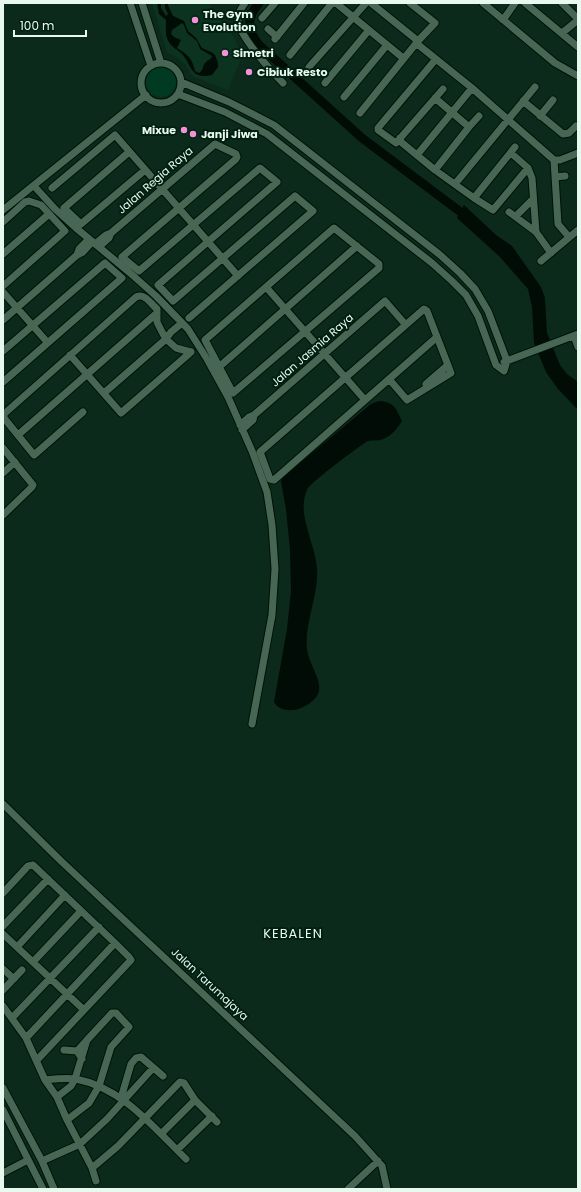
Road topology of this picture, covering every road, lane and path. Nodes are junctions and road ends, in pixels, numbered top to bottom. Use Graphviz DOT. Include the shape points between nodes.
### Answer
graph roads {
  1 [pos="130,3"];
  2 [pos="142,3"];
  3 [pos="245,3"];
  4 [pos="275,3"];
  5 [pos="304,3"];
  6 [pos="332,3"];
  7 [pos="336,3"];
  8 [pos="366,3"];
  9 [pos="371,3"];
  10 [pos="410,3"];
  11 [pos="483,3"];
  12 [pos="515,3"];
  13 [pos="525,3"];
  14 [pos="562,3"];
  15 [pos="353,16"];
  16 [pos="262,18"];
  17 [pos="503,20"];
  18 [pos="578,20"];
  19 [pos="268,28"];
  20 [pos="369,30"];
  21 [pos="562,33"];
  22 [pos="417,42"];
  23 [pos="387,45"];
  24 [pos="578,48"];
  25 [pos="290,55"];
  26 [pos="403,58"];
  27 [pos="436,59"];
  28 [pos="161,63"];
  29 [pos="151,66"];
  30 [pos="309,67"];
  31 [pos="578,76"];
  32 [pos="181,82"];
  33 [pos="283,83"];
  34 [pos="325,83"];
  35 [pos="534,87"];
  36 [pos="472,88"];
  37 [pos="443,89"];
  38 [pos="178,94"];
  39 [pos="146,95"];
  40 [pos="344,97"];
  41 [pos="435,98"];
  42 [pos="553,100"];
  43 [pos="523,101"];
  44 [pos="230,102"];
  45 [pos="225,112"];
  46 [pos="360,112"];
  47 [pos="452,113"];
  48 [pos="479,116"];
  49 [pos="540,116"];
  50 [pos="508,118"];
  51 [pos="576,126"];
  52 [pos="469,127"];
  53 [pos="400,138"];
  54 [pos="130,152"];
  55 [pos="578,153"];
  56 [pos="417,155"];
  57 [pos="554,160"];
  58 [pos="528,168"];
  59 [pos="145,170"];
  60 [pos="435,170"];
  61 [pos="565,176"];
  62 [pos="555,177"];
  63 [pos="455,184"];
  64 [pos="34,186"];
  65 [pos="52,188"];
  66 [pos="162,189"];
  67 [pos="474,198"];
  68 [pos="533,198"];
  69 [pos="179,208"];
  70 [pos="3,210"];
  71 [pos="509,212"];
  72 [pos="49,214"];
  73 [pos="516,216"];
  74 [pos="3,222"];
  75 [pos="193,225"];
  76 [pos="578,230"];
  77 [pos="536,232"];
  78 [pos="569,237"];
  79 [pos="208,242"];
  80 [pos="94,243"];
  81 [pos="357,246"];
  82 [pos="551,253"];
  83 [pos="3,254"];
  84 [pos="222,259"];
  85 [pos="541,261"];
  86 [pos="238,276"];
  87 [pos="3,286"];
  88 [pos="266,287"];
  89 [pos="3,292"];
  90 [pos="17,308"];
  91 [pos="286,309"];
  92 [pos="157,313"];
  93 [pos="189,318"];
  94 [pos="3,320"];
  95 [pos="405,324"];
  96 [pos="183,325"];
  97 [pos="33,326"];
  98 [pos="305,331"];
  99 [pos="576,335"];
  100 [pos="437,337"];
  101 [pos="166,339"];
  102 [pos="48,343"];
  103 [pos="578,347"];
  104 [pos="3,351"];
  105 [pos="325,354"];
  106 [pos="70,355"];
  107 [pos="507,361"];
  108 [pos="448,365"];
  109 [pos="219,367"];
  110 [pos="87,374"];
  111 [pos="345,377"];
  112 [pos="389,379"];
  113 [pos="3,382"];
  114 [pos="104,393"];
  115 [pos="365,400"];
  116 [pos="407,400"];
  117 [pos="82,412"];
  118 [pos="241,427"];
  119 [pos="18,435"];
  120 [pos="3,448"];
  121 [pos="15,462"];
  122 [pos="3,473"];
  123 [pos="3,515"];
  124 [pos="252,724"];
  125 [pos="3,804"];
  126 [pos="48,879"];
  127 [pos="3,893"];
  128 [pos="65,895"];
  129 [pos="81,911"];
  130 [pos="3,926"];
  131 [pos="99,927"];
  132 [pos="3,934"];
  133 [pos="115,943"];
  134 [pos="17,947"];
  135 [pos="33,962"];
  136 [pos="3,969"];
  137 [pos="22,970"];
  138 [pos="50,978"];
  139 [pos="14,979"];
  140 [pos="3,990"];
  141 [pos="67,995"];
  142 [pos="3,1006"];
  143 [pos="84,1010"];
  144 [pos="12,1018"];
  145 [pos="26,1038"];
  146 [pos="87,1040"];
  147 [pos="64,1050"];
  148 [pos="77,1051"];
  149 [pos="82,1059"];
  150 [pos="37,1060"];
  151 [pos="153,1068"];
  152 [pos="163,1076"];
  153 [pos="75,1079"];
  154 [pos="46,1080"];
  155 [pos="99,1086"];
  156 [pos="3,1088"];
  157 [pos="57,1097"];
  158 [pos="122,1099"];
  159 [pos="195,1100"];
  160 [pos="3,1110"];
  161 [pos="212,1116"];
  162 [pos="145,1118"];
  163 [pos="67,1120"];
  164 [pos="217,1122"];
  165 [pos="161,1134"];
  166 [pos="80,1144"];
  167 [pos="177,1150"];
  168 [pos="186,1159"];
  169 [pos="28,1160"];
  170 [pos="42,1161"];
  171 [pos="376,1163"];
  172 [pos="92,1168"];
  173 [pos="3,1173"];
  174 [pos="96,1181"];
  175 [pos="53,1188"];
  176 [pos="43,1189"];
  177 [pos="348,1189"];
  178 [pos="387,1189"];
  1 -- 29 [label="street"];
  2 -- 28 [label="street"];
  3 -- 33 [label="street" via="237,18 239,26 257,53"];
  4 -- 16 [label="street"];
  5 -- 19 [label="street" via="276,38"];
  6 -- 25 [label="street"];
  7 -- 15 [label="street"];
  8 -- 15 [label="street"];
  9 -- 22 [label="street"];
  10 -- 22 [label="street" via="435,23"];
  11 -- 17 [label="street"];
  12 -- 17 [label="street"];
  13 -- 21 [label="street"];
  14 -- 18 [label="street"];
  15 -- 20 [label="street"];
  15 -- 30 [label="street"];
  17 -- 31 [label="street" via="555,63"];
  18 -- 21 [label="street"];
  20 -- 23 [label="street"];
  20 -- 34 [label="street"];
  21 -- 24 [label="street"];
  22 -- 26 [label="street"];
  22 -- 27 [label="street"];
  23 -- 26 [label="street"];
  23 -- 40 [label="street"];
  26 -- 46 [label="street"];
  27 -- 36 [label="street"];
  27 -- 53 [label="street" via="378,130 395,143"];
  28 -- 29 [label="street"];
  28 -- 32 [label="street" via="169,64 175,69 180,75"];
  29 -- 39 [label="street" via="143,76 142,83"];
  32 -- 38 [label="street"];
  32 -- 44 [label="street"];
  35 -- 43 [label="street"];
  36 -- 47 [label="street"];
  36 -- 50 [label="street"];
  37 -- 41 [label="street"];
  38 -- 39 [label="street" via="162,103"];
  38 -- 45 [label="street"];
  39 -- 64 [label="street"];
  41 -- 47 [label="street"];
  41 -- 53 [label="street"];
  42 -- 49 [label="street"];
  43 -- 49 [label="street"];
  43 -- 50 [label="street"];
  44 -- 45 [label="street"];
  44 -- 107 [label="street" via="274,125 460,273 488,310"];
  45 -- 107 [label="street" via="268,134 432,263 466,296 478,316 496,365 504,371"];
  47 -- 52 [label="street"];
  47 -- 56 [label="street"];
  48 -- 52 [label="street"];
  49 -- 51 [label="street" via="563,134 569,133"];
  50 -- 57 [label="street"];
  50 -- 63 [label="street"];
  52 -- 60 [label="street"];
  53 -- 56 [label="street" via="401,142"];
  54 -- 59 [label="street"];
  54 -- 59 [label="street" via="64,208 81,224"];
  54 -- 65 [label="street" via="115,135"];
  55 -- 57 [label="street"];
  56 -- 60 [label="street"];
  57 -- 62 [label="street"];
  58 -- 67 [label="street" via="493,210"];
  58 -- 67 [label="street" via="513,150"];
  58 -- 68 [label="street" via="532,178"];
  59 -- 66 [label="street"];
  60 -- 63 [label="street"];
  61 -- 62 [label="street"];
  62 -- 78 [label="street" via="558,224"];
  63 -- 67 [label="street"];
  64 -- 70 [label="street"];
  64 -- 80 [label="street" via="55,209"];
  66 -- 69 [label="street"];
  66 -- 69 [label="street, Jalan Regia Raya" via="214,144 236,154 236,159"];
  66 -- 80 [label="street, Jalan Regia Raya" via="111,233 109,238"];
  68 -- 73 [label="street"];
  68 -- 77 [label="street"];
  69 -- 75 [label="street"];
  69 -- 75 [label="street" via="122,257 139,272"];
  71 -- 73 [label="street"];
  72 -- 74 [label="street" via="40,205 29,201"];
  72 -- 83 [label="street"];
  72 -- 87 [label="street" via="65,231"];
  73 -- 77 [label="street"];
  75 -- 79 [label="street"];
  75 -- 79 [label="street" via="260,168 277,182"];
  76 -- 78 [label="street"];
  77 -- 82 [label="street"];
  78 -- 82 [label="street"];
  79 -- 84 [label="street"];
  79 -- 84 [label="street" via="158,285 173,301"];
  80 -- 90 [label="street, Jalan Regia Raya" via="79,249 77,255"];
  80 -- 96 [label="street" via="156,296"];
  81 -- 88 [label="street" via="334,228"];
  81 -- 91 [label="street"];
  81 -- 98 [label="street" via="379,264 379,268"];
  82 -- 85 [label="street"];
  84 -- 86 [label="street"];
  84 -- 86 [label="street" via="295,196 313,211"];
  86 -- 93 [label="street"];
  88 -- 91 [label="street"];
  88 -- 109 [label="street" via="205,340"];
  89 -- 90 [label="street"];
  90 -- 94 [label="street, Jalan Regia Raya"];
  90 -- 97 [label="street"];
  91 -- 98 [label="street"];
  91 -- 109 [label="street"];
  92 -- 101 [label="street" via="157,322"];
  92 -- 106 [label="street" via="157,309 140,295"];
  92 -- 110 [label="street"];
  95 -- 100 [label="street" via="424,309"];
  95 -- 105 [label="street, Jalan Jasmia Raya" via="385,301"];
  95 -- 111 [label="street"];
  96 -- 101 [label="street" via="171,332"];
  96 -- 118 [label="street" via="207,359"];
  97 -- 102 [label="street"];
  97 -- 102 [label="street" via="105,263 122,278"];
  97 -- 104 [label="street"];
  98 -- 105 [label="street"];
  98 -- 109 [label="street" via="233,393"];
  99 -- 103 [label="street"];
  99 -- 107 [label="street"];
  100 -- 108 [label="street"];
  100 -- 112 [label="street"];
  101 -- 114 [label="street"];
  101 -- 114 [label="street" via="176,348 191,352 121,413"];
  102 -- 113 [label="street"];
  105 -- 111 [label="street"];
  105 -- 118 [label="street, Jalan Jasmia Raya" via="254,415 253,420"];
  106 -- 110 [label="street"];
  106 -- 119 [label="street" via="5,412 4,418"];
  108 -- 116 [label="street"];
  108 -- 116 [label="street" via="451,373"];
  110 -- 114 [label="street"];
  110 -- 119 [label="street"];
  111 -- 115 [label="street"];
  111 -- 115 [label="street" via="260,452 270,479 274,480"];
  112 -- 115 [label="street"];
  112 -- 116 [label="street"];
  117 -- 119 [label="street" via="34,455"];
  118 -- 124 [label="street" via="266,492 272,525 275,569 272,615"];
  120 -- 121 [label="street"];
  121 -- 122 [label="street"];
  121 -- 123 [label="street" via="33,485"];
  125 -- 171 [label="street, Jalan Tarumajaya" via="355,1136"];
  126 -- 127 [label="street" via="31,865"];
  126 -- 128 [label="street"];
  126 -- 130 [label="street"];
  128 -- 129 [label="street"];
  128 -- 134 [label="street"];
  129 -- 131 [label="street"];
  129 -- 135 [label="street"];
  131 -- 133 [label="street"];
  131 -- 138 [label="street"];
  132 -- 134 [label="street"];
  133 -- 141 [label="street"];
  133 -- 143 [label="street" via="131,960"];
  134 -- 135 [label="street"];
  135 -- 138 [label="street"];
  136 -- 139 [label="street"];
  137 -- 139 [label="street"];
  138 -- 141 [label="street"];
  138 -- 144 [label="street"];
  139 -- 140 [label="street"];
  141 -- 143 [label="street"];
  141 -- 145 [label="street"];
  142 -- 144 [label="street"];
  143 -- 150 [label="street"];
  144 -- 145 [label="street"];
  145 -- 150 [label="street"];
  146 -- 148 [label="street"];
  146 -- 149 [label="street"];
  146 -- 155 [label="street" via="114,1012 129,1027 109,1052"];
  147 -- 148 [label="street"];
  148 -- 149 [label="street"];
  149 -- 153 [label="street"];
  150 -- 154 [label="street"];
  151 -- 152 [label="street"];
  151 -- 158 [label="street"];
  151 -- 158 [label="street" via="141,1058 136,1058 131,1064"];
  153 -- 154 [label="street"];
  153 -- 155 [label="street"];
  153 -- 157 [label="street" via="71,1086"];
  154 -- 157 [label="street"];
  155 -- 158 [label="street"];
  155 -- 163 [label="street" via="89,1103"];
  156 -- 170 [label="street"];
  157 -- 163 [label="street"];
  158 -- 162 [label="street"];
  158 -- 166 [label="street" via="106,1120"];
  159 -- 161 [label="street"];
  159 -- 162 [label="street" via="184,1083 180,1082"];
  159 -- 165 [label="street"];
  160 -- 169 [label="street"];
  161 -- 164 [label="street"];
  161 -- 167 [label="street"];
  162 -- 165 [label="street"];
  162 -- 172 [label="street"];
  163 -- 166 [label="street"];
  165 -- 167 [label="street"];
  166 -- 170 [label="street"];
  166 -- 172 [label="street"];
  167 -- 168 [label="street"];
  169 -- 173 [label="street"];
  169 -- 176 [label="street"];
  170 -- 175 [label="street"];
  171 -- 177 [label="street"];
  171 -- 178 [label="street, Jalan Tarumajaya" via="383,1169"];
  172 -- 174 [label="street"];
}
